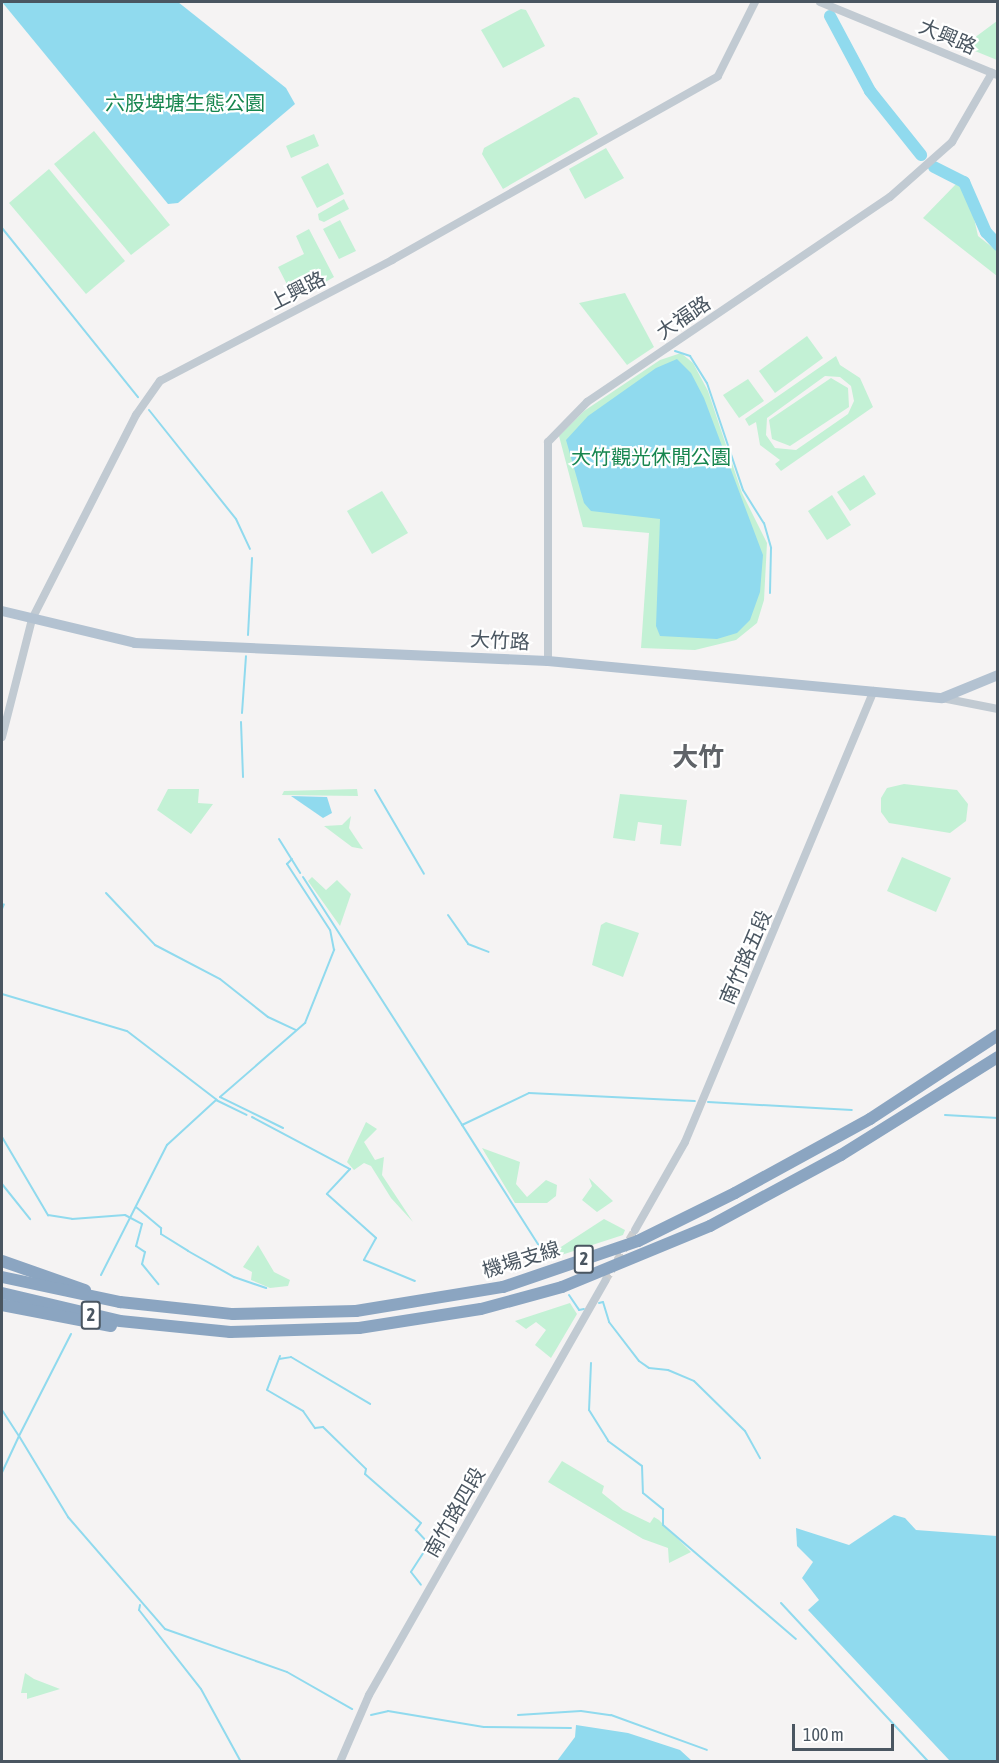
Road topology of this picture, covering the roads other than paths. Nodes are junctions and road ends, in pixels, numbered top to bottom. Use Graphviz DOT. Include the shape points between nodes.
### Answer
graph roads {
  1 [pos="755,2"];
  2 [pos="820,2"];
  3 [pos="995,74"];
  4 [pos="2,611"];
  5 [pos="32,618"];
  6 [pos="548,661"];
  7 [pos="998,675"];
  8 [pos="874,691"];
  9 [pos="942,698"];
  10 [pos="998,708"];
  11 [pos="2,737"];
  12 [pos="998,1035"];
  13 [pos="998,1057"];
  14 [pos="635,1230"];
  15 [pos="2,1261"];
  16 [pos="2,1277"];
  17 [pos="605,1281"];
  18 [pos="2,1293"];
  19 [pos="120,1302"];
  20 [pos="2,1305"];
  21 [pos="181,1329"];
  22 [pos="340,1761"];
  1 -- 5 [label="street, 上興路" via="718,76 402,254 160,381 136,415"];
  2 -- 3 [label="street, 大興路"];
  3 -- 6 [label="street, 大福路" via="952,142 890,197 587,402 548,442"];
  4 -- 5 [label="main road, 大竹路"];
  5 -- 6 [label="main road, 大竹路" via="135,643"];
  5 -- 11 [label="street, 上興路"];
  6 -- 8 [label="main road, 大竹路"];
  7 -- 9 [label="main road"];
  8 -- 9 [label="main road, 大竹路"];
  8 -- 14 [label="street, 南竹路五段" via="685,1142"];
  9 -- 10 [label="street, 大竹路"];
  12 -- 19 [label="highway, 機場支線 / 2" via="870,1119 735,1193 638,1241 503,1287 395,1307 315,1314 233,1314"];
  13 -- 21 [label="highway, 機場支線 / 2" via="782,1189 670,1244 562,1287 481,1309 398,1324 281,1333"];
  15 -- 19 [label="highway"];
  16 -- 19 [label="highway, 機場支線 / 2"];
  17 -- 22 [label="street, 南竹路四段" via="369,1695"];
  18 -- 21 [label="highway, 機場支線 / 2" via="67,1311"];
  20 -- 21 [label="highway" via="83,1323"];
}
